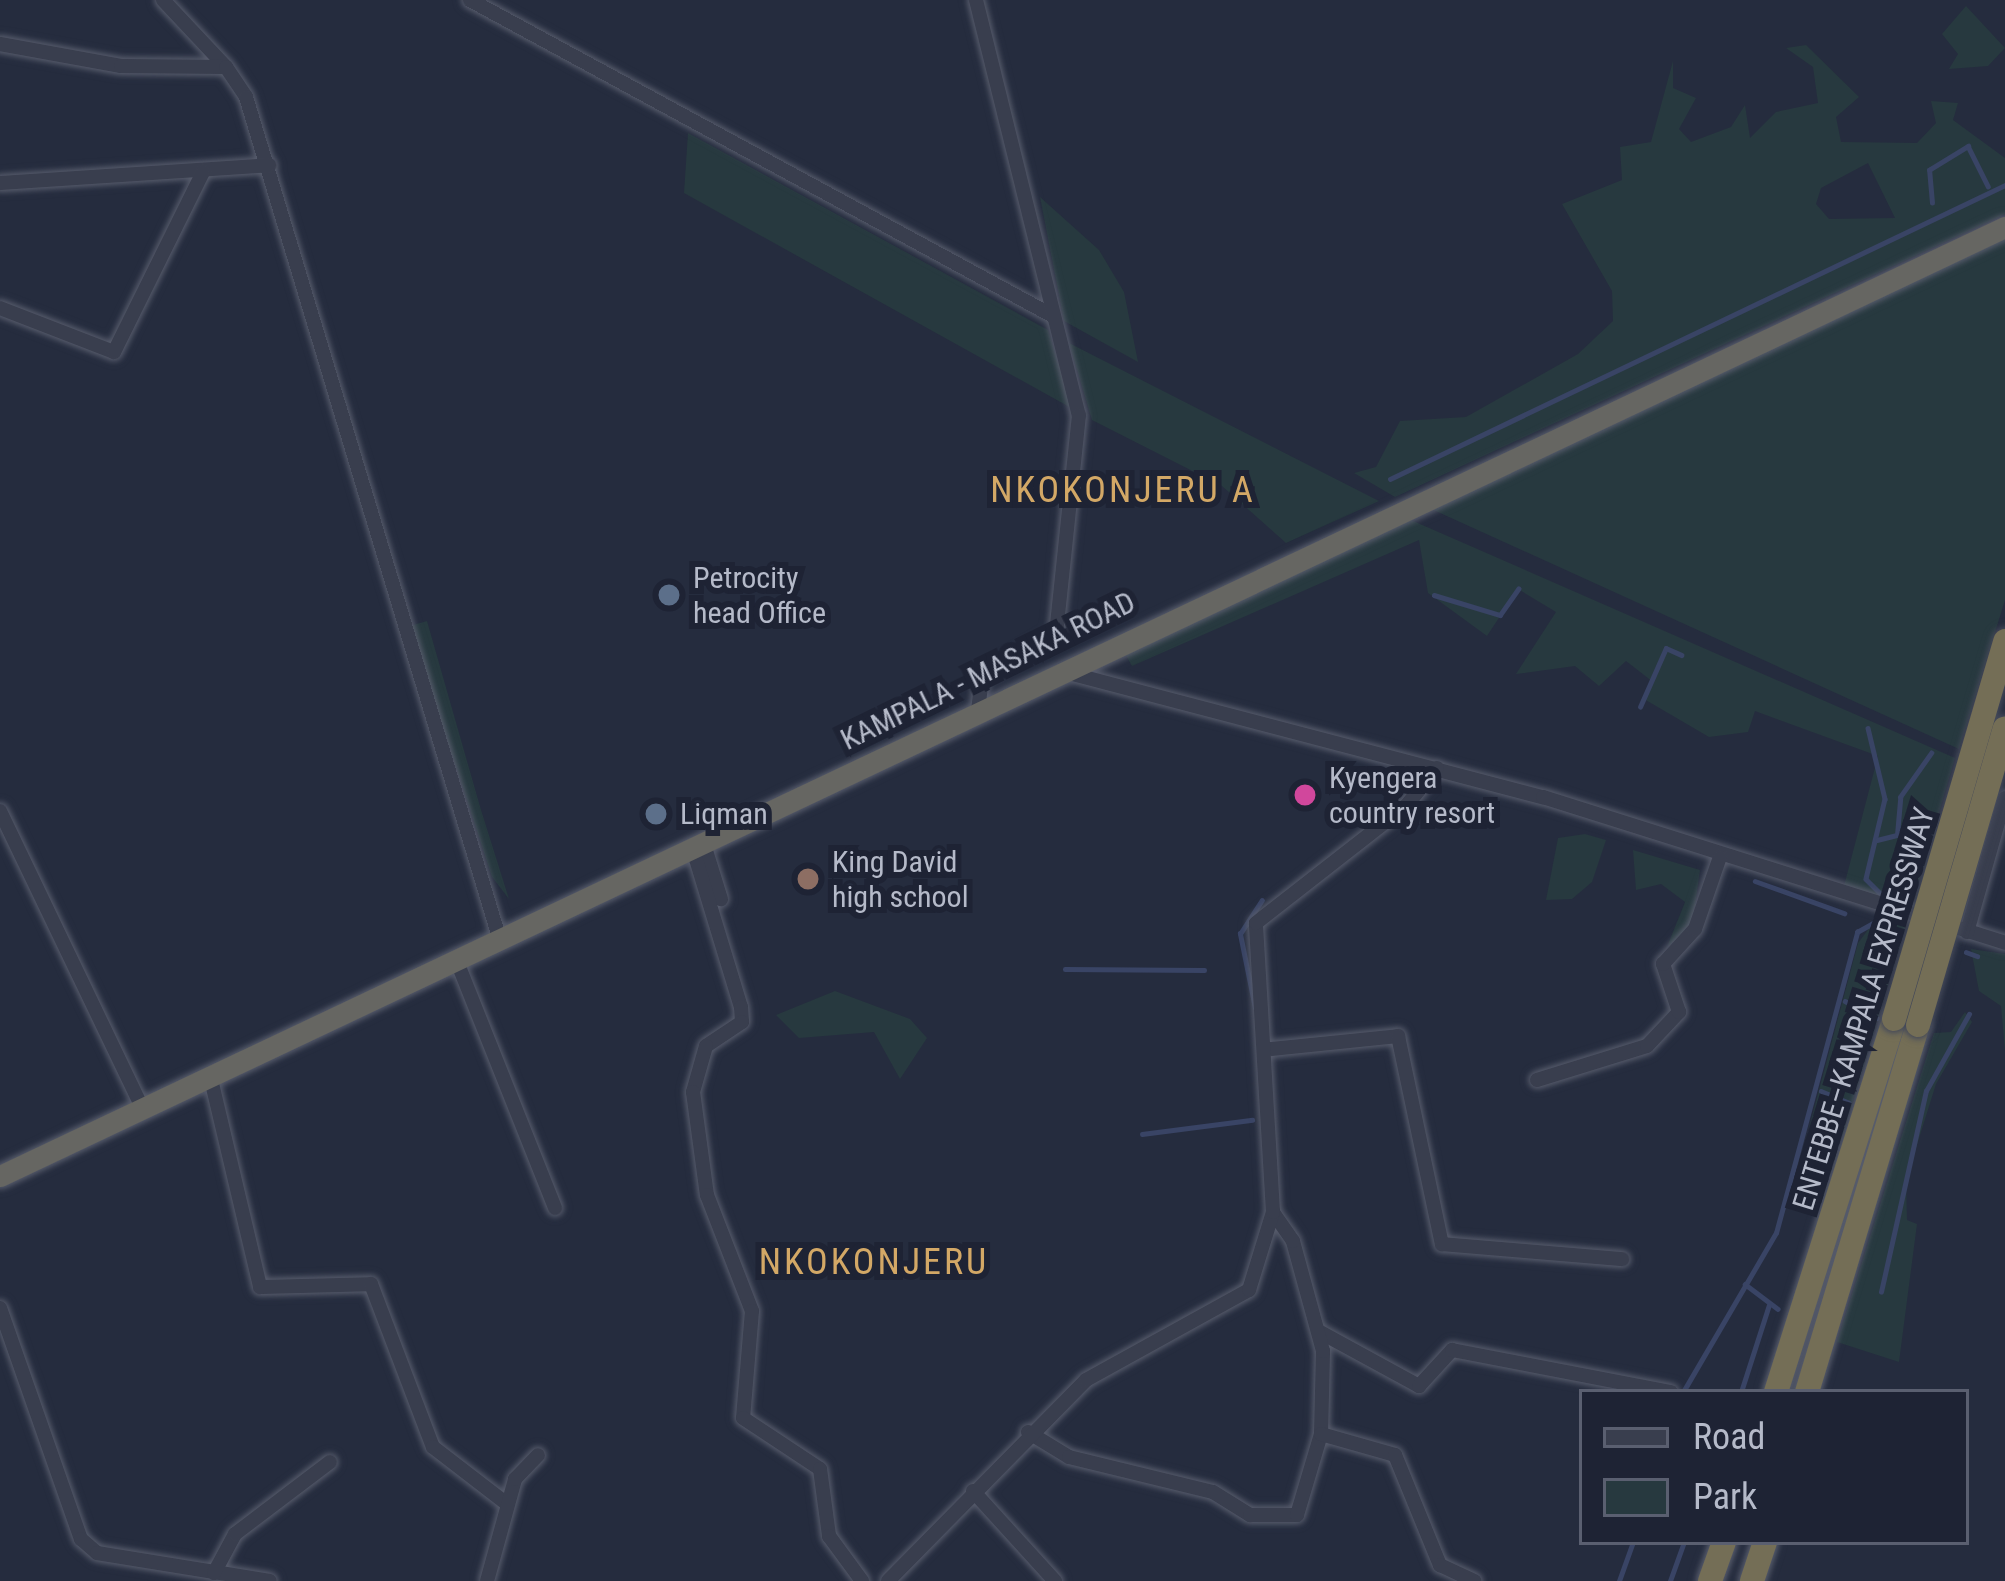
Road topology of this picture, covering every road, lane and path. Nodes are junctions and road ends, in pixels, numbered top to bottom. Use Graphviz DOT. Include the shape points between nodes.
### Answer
graph roads {
  1 [pos="163,0"];
  2 [pos="470,0"];
  3 [pos="976,0"];
  4 [pos="0,44"];
  5 [pos="226,67"];
  6 [pos="269,165"];
  7 [pos="203,172"];
  8 [pos="0,183"];
  9 [pos="2005,227"];
  10 [pos="0,308"];
  11 [pos="1053,316"];
  12 [pos="2005,641"];
  13 [pos="1057,669"];
  14 [pos="978,711"];
  15 [pos="2005,728"];
  16 [pos="1438,768"];
  17 [pos="2005,798"];
  18 [pos="0,811"];
  19 [pos="698,843"];
  20 [pos="1720,857"];
  21 [pos="1967,932"];
  22 [pos="499,937"];
  23 [pos="2005,943"];
  24 [pos="456,959"];
  25 [pos="1906,1022"];
  26 [pos="1271,1049"];
  27 [pos="210,1075"];
  28 [pos="1537,1080"];
  29 [pos="143,1109"];
  30 [pos="706,1151"];
  31 [pos="0,1176"];
  32 [pos="555,1208"];
  33 [pos="1273,1213"];
  34 [pos="1622,1259"];
  35 [pos="0,1308"];
  36 [pos="1320,1332"];
  37 [pos="1655,1389"];
  38 [pos="1777,1389"];
  39 [pos="1808,1389"];
  40 [pos="1028,1432"];
  41 [pos="1321,1434"];
  42 [pos="538,1455"];
  43 [pos="330,1462"];
  44 [pos="973,1491"];
  45 [pos="507,1504"];
  46 [pos="1723,1545"];
  47 [pos="1764,1545"];
  48 [pos="214,1573"];
  49 [pos="270,1581"];
  50 [pos="487,1581"];
  51 [pos="862,1581"];
  52 [pos="888,1581"];
  53 [pos="1055,1581"];
  54 [pos="1474,1581"];
  55 [pos="1710,1581"];
  56 [pos="1752,1581"];
  1 -- 5 [label="street"];
  2 -- 11 [label="street"];
  3 -- 11 [label="street"];
  4 -- 5 [label="street" via="121,66"];
  5 -- 6 [label="street"];
  6 -- 7 [label="street"];
  6 -- 22 [label="street"];
  7 -- 8 [label="street"];
  7 -- 10 [label="street" via="114,352"];
  9 -- 13 [label="highway, KAMPALA - MASAKA ROAD"];
  11 -- 14 [label="street" via="1079,415 1056,635 982,678"];
  12 -- 25 [label="highway, ENTEBBE–KAMPALA EXPRESSWAY, bridge"];
  13 -- 14 [label="highway, KAMPALA - MASAKA ROAD"];
  13 -- 16 [label="street"];
  14 -- 19 [label="highway, KAMPALA - MASAKA ROAD"];
  15 -- 25 [label="highway, ENTEBBE–KAMPALA EXPRESSWAY, bridge"];
  16 -- 20 [label="street"];
  16 -- 26 [label="street" via="1406,806 1256,922"];
  17 -- 21 [label="street"];
  18 -- 29 [label="street"];
  19 -- 22 [label="highway, KAMPALA - MASAKA ROAD"];
  19 -- 30 [label="street" via="751,1016 710,1049 698,1099"];
  19 -- 51 [label="street" via="741,1007 742,1022 706,1046 693,1092 707,1195 752,1311 743,1418 820,1469 830,1536"];
  20 -- 21 [label="street"];
  20 -- 28 [label="street" via="1695,928 1663,964 1679,1012 1647,1046"];
  21 -- 23 [label="street"];
  22 -- 24 [label="highway, KAMPALA - MASAKA ROAD"];
  24 -- 27 [label="highway, KAMPALA - MASAKA ROAD"];
  24 -- 32 [label="street"];
  25 -- 38 [label="highway, ENTEBBE–KAMPALA EXPRESSWAY"];
  25 -- 39 [label="highway, ENTEBBE–KAMPALA EXPRESSWAY"];
  26 -- 33 [label="street" via="1263,1133"];
  26 -- 34 [label="street" via="1398,1036 1442,1244"];
  27 -- 29 [label="highway, KAMPALA - MASAKA ROAD"];
  27 -- 45 [label="street" via="260,1288 370,1284 433,1447"];
  29 -- 31 [label="highway, KAMPALA - MASAKA ROAD"];
  33 -- 36 [label="street"];
  33 -- 40 [label="street" via="1249,1290 1086,1380"];
  35 -- 48 [label="street" via="82,1539 97,1552"];
  36 -- 37 [label="street" via="1419,1386 1452,1350"];
  36 -- 41 [label="street"];
  40 -- 41 [label="street" via="1069,1457 1213,1492 1256,1516 1305,1507"];
  40 -- 44 [label="street"];
  41 -- 54 [label="street" via="1395,1455 1440,1565"];
  42 -- 45 [label="street"];
  43 -- 48 [label="street" via="235,1534"];
  44 -- 52 [label="street"];
  44 -- 53 [label="street"];
  45 -- 50 [label="street"];
  46 -- 55 [label="highway"];
  47 -- 56 [label="highway"];
  48 -- 49 [label="street"];
}
